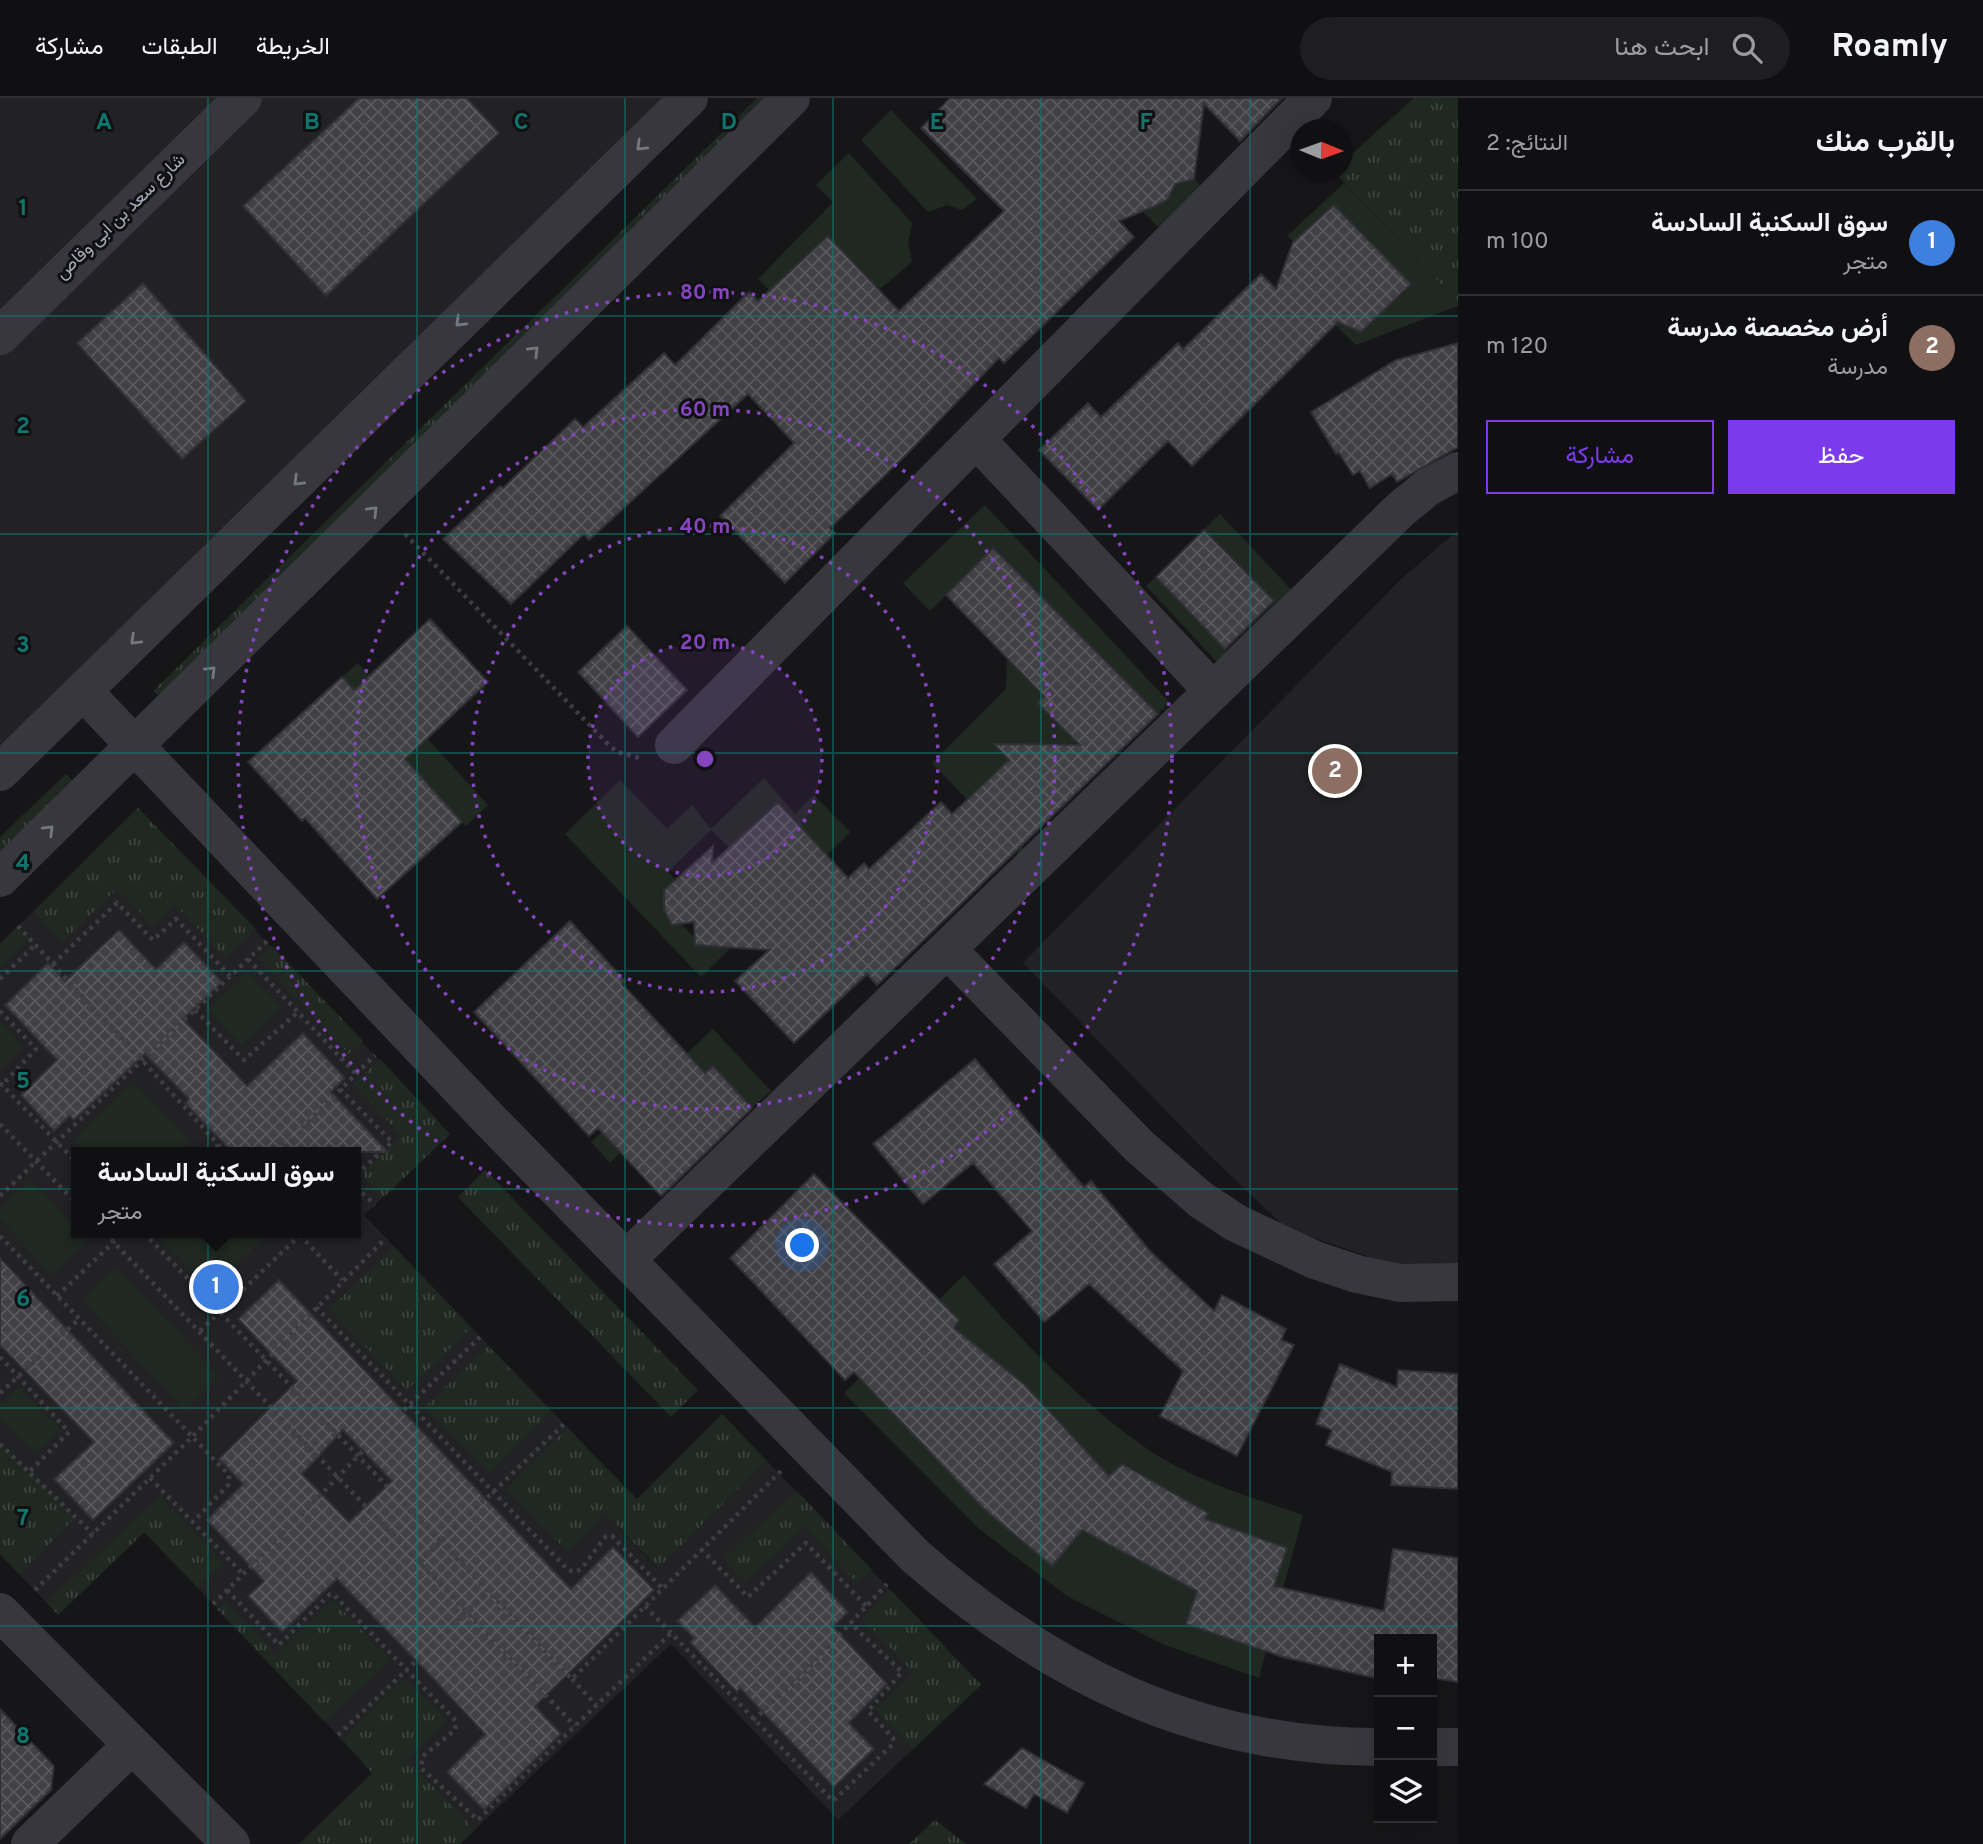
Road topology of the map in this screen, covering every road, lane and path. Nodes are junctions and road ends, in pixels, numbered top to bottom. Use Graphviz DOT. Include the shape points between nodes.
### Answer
graph roads {
  1 [pos="243,98"];
  2 [pos="690,98"];
  3 [pos="791,98"];
  4 [pos="1313,98"];
  5 [pos="0,336"];
  6 [pos="976,439"];
  7 [pos="1458,471"];
  8 [pos="378,506"];
  9 [pos="83,691"];
  10 [pos="1213,691"];
  11 [pos="674,745"];
  12 [pos="133,748"];
  13 [pos="0,772"];
  14 [pos="0,878"];
  15 [pos="18,926"];
  16 [pos="267,941"];
  17 [pos="36,944"];
  18 [pos="947,949"];
  19 [pos="248,959"];
  20 [pos="53,964"];
  21 [pos="230,976"];
  22 [pos="0,979"];
  23 [pos="195,1010"];
  24 [pos="0,1011"];
  25 [pos="96,1011"];
  26 [pos="298,1013"];
  27 [pos="104,1018"];
  28 [pos="375,1055"];
  29 [pos="141,1060"];
  30 [pos="356,1073"];
  31 [pos="0,1085"];
  32 [pos="340,1089"];
  33 [pos="0,1124"];
  34 [pos="302,1128"];
  35 [pos="292,1139"];
  36 [pos="56,1141"];
  37 [pos="218,1145"];
  38 [pos="215,1147"];
  39 [pos="283,1147"];
  40 [pos="71,1157"];
  41 [pos="36,1161"];
  42 [pos="361,1170"];
  43 [pos="361,1192"];
  44 [pos="0,1196"];
  45 [pos="71,1198"];
  46 [pos="375,1205"];
  47 [pos="0,1236"];
  48 [pos="110,1238"];
  49 [pos="118,1238"];
  50 [pos="149,1238"];
  51 [pos="295,1238"];
  52 [pos="303,1238"];
  53 [pos="386,1238"];
  54 [pos="114,1242"];
  55 [pos="626,1260"];
  56 [pos="342,1280"];
  57 [pos="1458,1282"];
  58 [pos="57,1296"];
  59 [pos="316,1307"];
  60 [pos="220,1312"];
  61 [pos="79,1319"];
  62 [pos="200,1331"];
  63 [pos="480,1337"];
  64 [pos="49,1347"];
  65 [pos="43,1354"];
  66 [pos="0,1357"];
  67 [pos="266,1360"];
  68 [pos="18,1376"];
  69 [pos="246,1381"];
  70 [pos="0,1393"];
  71 [pos="410,1404"];
  72 [pos="404,1410"];
  73 [pos="564,1424"];
  74 [pos="191,1438"];
  75 [pos="0,1444"];
  76 [pos="807,1445"];
  77 [pos="363,1451"];
  78 [pos="358,1456"];
  79 [pos="29,1472"];
  80 [pos="338,1477"];
  81 [pos="150,1478"];
  82 [pos="493,1489"];
  83 [pos="469,1515"];
  84 [pos="194,1521"];
  85 [pos="462,1522"];
  86 [pos="93,1534"];
  87 [pos="441,1542"];
  88 [pos="701,1549"];
  89 [pos="915,1556"];
  90 [pos="418,1563"];
  91 [pos="243,1574"];
  92 [pos="662,1588"];
  93 [pos="227,1590"];
  94 [pos="34,1591"];
  95 [pos="488,1591"];
  96 [pos="213,1604"];
  97 [pos="645,1606"];
  98 [pos="866,1606"];
  99 [pos="0,1612"];
  100 [pos="466,1612"];
  101 [pos="850,1623"];
  102 [pos="671,1633"];
  103 [pos="439,1638"];
  104 [pos="434,1644"];
  105 [pos="405,1671"];
  106 [pos="572,1679"];
  107 [pos="596,1705"];
  108 [pos="753,1720"];
  109 [pos="575,1727"];
  110 [pos="338,1735"];
  111 [pos="132,1745"];
  112 [pos="1374,1747"];
  113 [pos="1437,1747"];
  114 [pos="1458,1747"];
  115 [pos="30,1844"];
  116 [pos="231,1844"];
  1 -- 5 [label="street, شارع سعد بن ابى وقاص"];
  2 -- 9 [label="street, one-way"];
  8 -- 3 [label="street, one-way"];
  4 -- 6 [label="street"];
  6 -- 10 [label="street"];
  6 -- 11 [label="street"];
  7 -- 10 [label="street" via="1401,509"];
  8 -- 11 [label="path" via="617,752 653,757"];
  12 -- 8 [label="street, one-way"];
  9 -- 12 [label="street"];
  9 -- 13 [label="street"];
  10 -- 18 [label="street"];
  14 -- 12 [label="street, one-way"];
  12 -- 55 [label="street"];
  15 -- 17 [label="path"];
  16 -- 19 [label="path"];
  17 -- 20 [label="path"];
  17 -- 22 [label="path"];
  18 -- 55 [label="street"];
  18 -- 57 [label="street" via="1139,1146 1190,1191 1236,1223 1357,1274 1400,1283"];
  19 -- 21 [label="path"];
  19 -- 26 [label="path"];
  20 -- 21 [label="path" via="117,903 153,940 176,919"];
  20 -- 25 [label="path"];
  21 -- 23 [label="path"];
  23 -- 26 [label="path" via="244,1060"];
  23 -- 29 [label="path"];
  24 -- 31 [label="path" via="36,1049"];
  26 -- 30 [label="path"];
  27 -- 29 [label="path"];
  28 -- 30 [label="path"];
  29 -- 36 [label="path"];
  29 -- 37 [label="path"];
  30 -- 32 [label="path"];
  31 -- 36 [label="path"];
  32 -- 34 [label="path"];
  32 -- 42 [label="path" via="392,1142"];
  33 -- 41 [label="path"];
  35 -- 39 [label="path"];
  36 -- 40 [label="path"];
  36 -- 41 [label="path"];
  37 -- 38 [label="path"];
  41 -- 44 [label="path"];
  41 -- 45 [label="path"];
  43 -- 46 [label="path"];
  47 -- 58 [label="path"];
  48 -- 54 [label="path"];
  49 -- 54 [label="path"];
  50 -- 60 [label="path"];
  51 -- 60 [label="path"];
  52 -- 56 [label="path"];
  53 -- 56 [label="path"];
  54 -- 58 [label="path"];
  54 -- 62 [label="path"];
  55 -- 76 [label="street"];
  56 -- 59 [label="path"];
  58 -- 61 [label="path"];
  59 -- 67 [label="path"];
  59 -- 71 [label="path"];
  60 -- 62 [label="path"];
  60 -- 67 [label="path"];
  61 -- 64 [label="path"];
  61 -- 74 [label="path"];
  62 -- 69 [label="path"];
  63 -- 71 [label="path"];
  65 -- 68 [label="path"];
  66 -- 68 [label="path"];
  67 -- 69 [label="path"];
  67 -- 78 [label="path"];
  68 -- 70 [label="path"];
  68 -- 79 [label="path" via="69,1432"];
  69 -- 74 [label="path"];
  69 -- 80 [label="path"];
  71 -- 72 [label="path"];
  71 -- 82 [label="path"];
  73 -- 82 [label="path"];
  74 -- 81 [label="path"];
  74 -- 84 [label="path" via="230,1480"];
  75 -- 79 [label="path"];
  76 -- 88 [label="path"];
  76 -- 89 [label="street"];
  77 -- 78 [label="path"];
  78 -- 80 [label="path"];
  78 -- 87 [label="path"];
  79 -- 86 [label="path"];
  80 -- 90 [label="path"];
  80 -- 91 [label="path"];
  81 -- 84 [label="path"];
  81 -- 86 [label="path"];
  82 -- 83 [label="path"];
  82 -- 92 [label="path" via="568,1570 580,1570 606,1536 611,1536"];
  84 -- 91 [label="path"];
  85 -- 87 [label="path"];
  86 -- 94 [label="path"];
  87 -- 90 [label="path"];
  87 -- 95 [label="path"];
  88 -- 92 [label="path"];
  88 -- 98 [label="path" via="748,1597 806,1543"];
  89 -- 98 [label="path"];
  89 -- 112 [label="street" via="968,1603 1019,1639 1120,1693 1229,1729 1285,1741"];
  90 -- 100 [label="path"];
  91 -- 93 [label="path"];
  92 -- 97 [label="path"];
  93 -- 96 [label="path"];
  93 -- 105 [label="path" via="279,1645 332,1594"];
  95 -- 100 [label="path"];
  95 -- 106 [label="path"];
  97 -- 102 [label="path"];
  97 -- 106 [label="path"];
  98 -- 101 [label="path"];
  99 -- 111 [label="street"];
  100 -- 103 [label="path"];
  100 -- 109 [label="path"];
  101 -- 108 [label="path"];
  101 -- 108 [label="path" via="901,1668 901,1677 868,1711 893,1738 893,1744 833,1801"];
  102 -- 107 [label="path"];
  102 -- 108 [label="path"];
  104 -- 105 [label="path"];
  105 -- 109 [label="path" via="456,1721 455,1730 423,1756 421,1768 474,1818 483,1816"];
  105 -- 110 [label="path"];
  106 -- 107 [label="path"];
  107 -- 109 [label="path"];
  111 -- 115 [label="street"];
  111 -- 116 [label="street"];
  113 -- 114 [label="street"];
}
